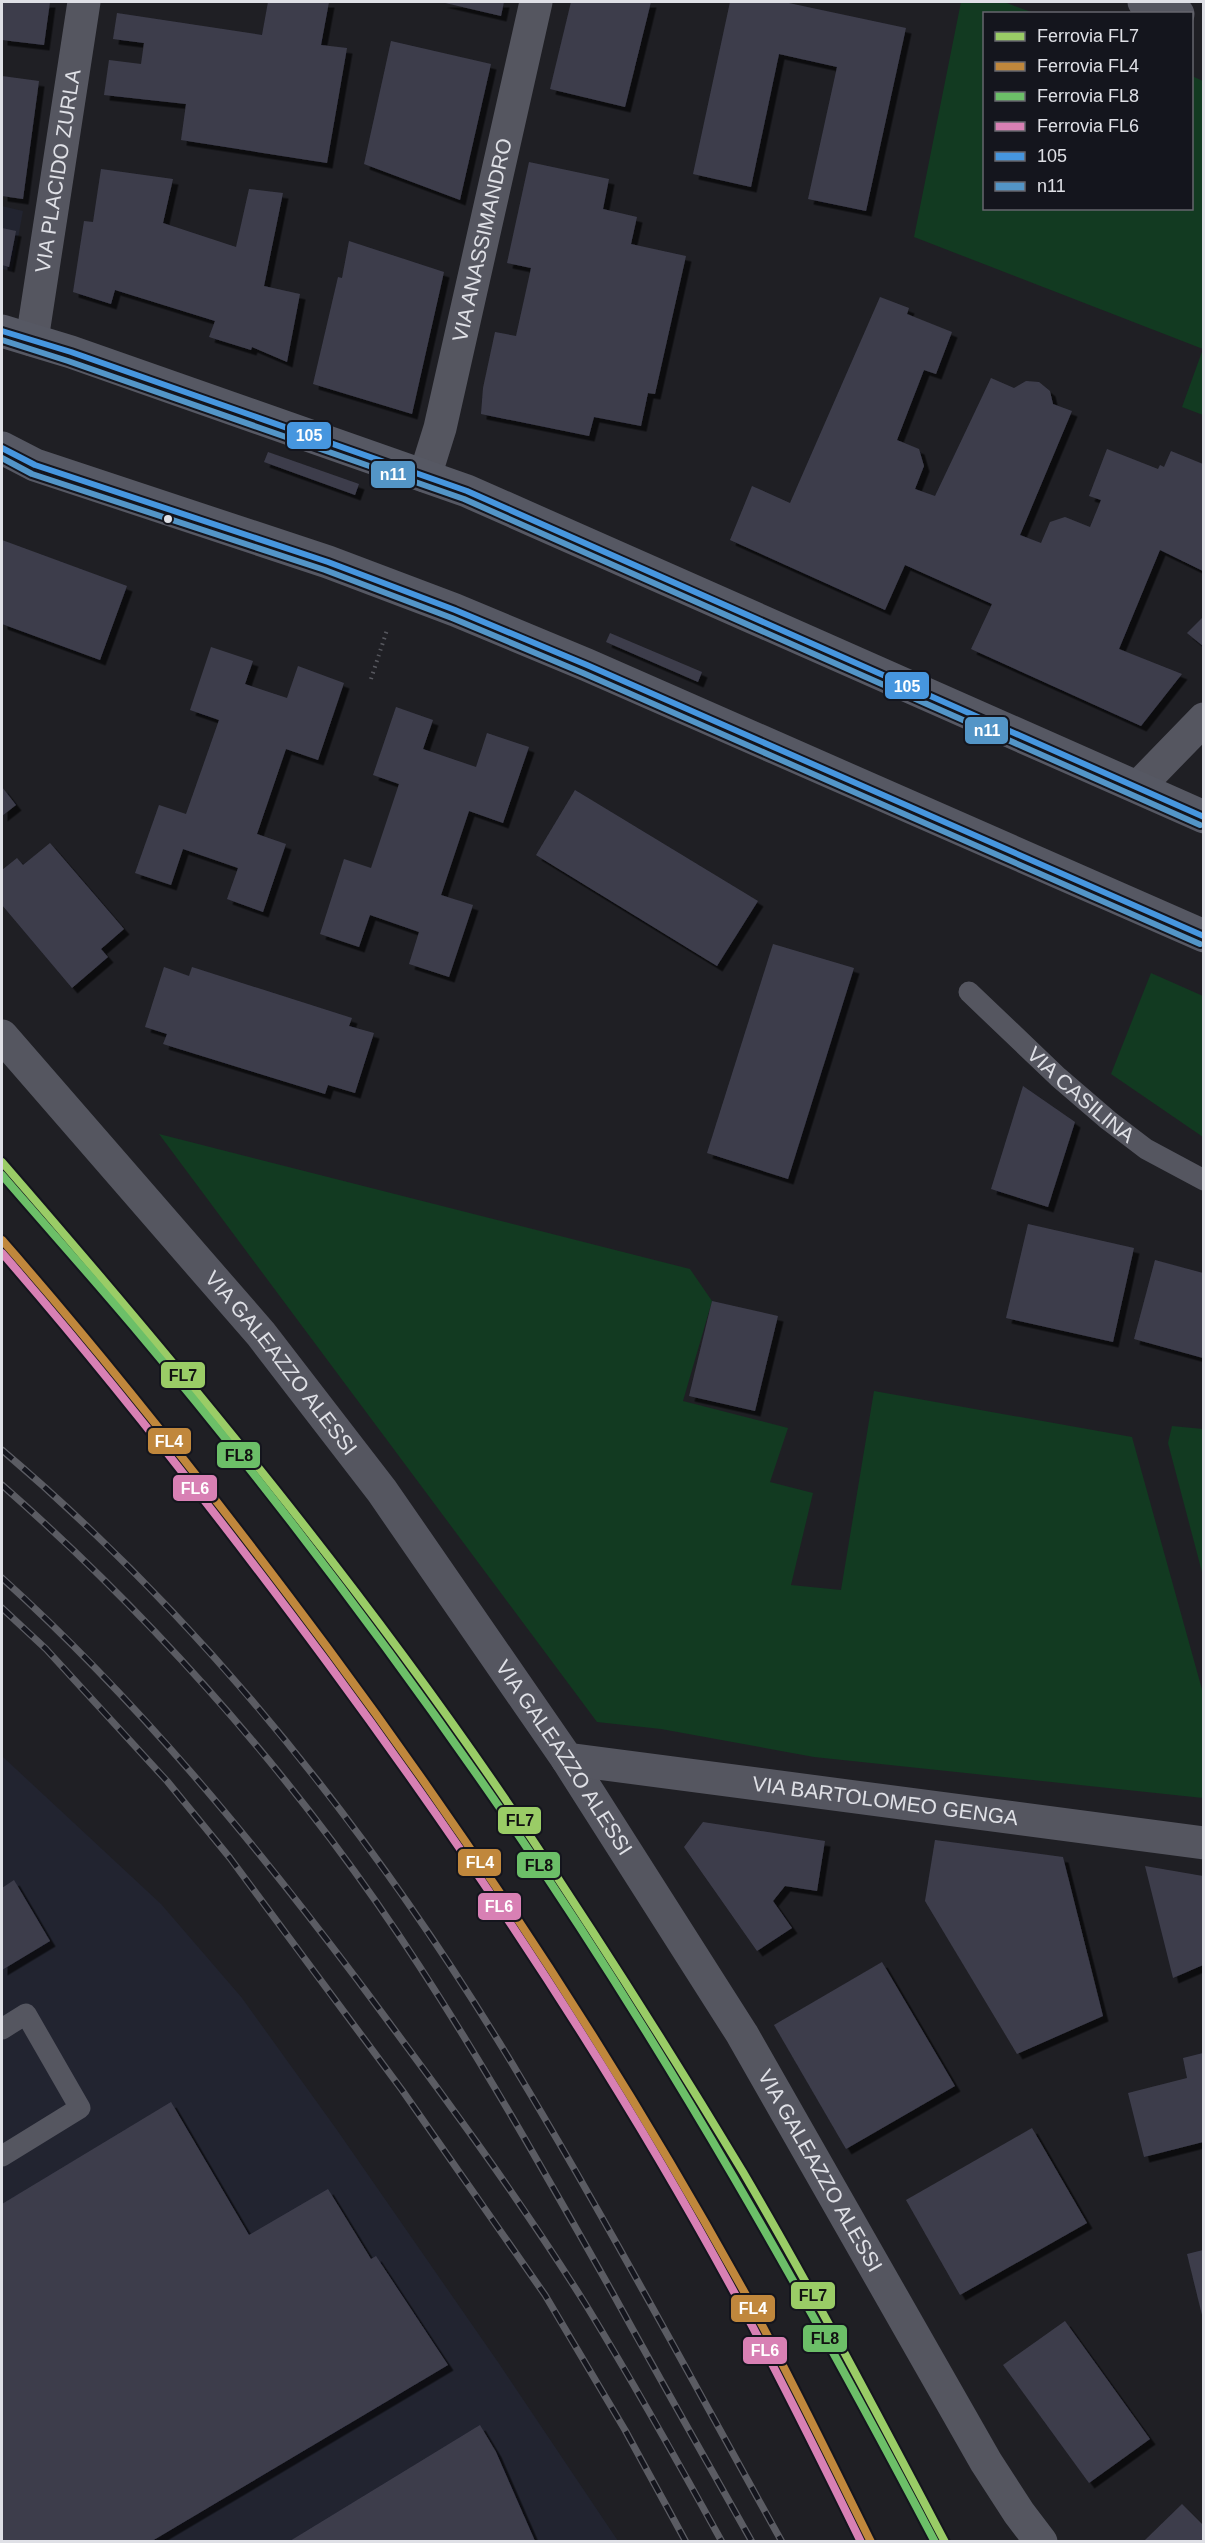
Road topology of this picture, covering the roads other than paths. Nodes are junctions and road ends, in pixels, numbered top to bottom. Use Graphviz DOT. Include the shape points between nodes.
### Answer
graph roads {
  1 [pos="84,2"];
  2 [pos="536,2"];
  3 [pos="1144,2"];
  4 [pos="1172,12"];
  5 [pos="17,336"];
  6 [pos="2,448"];
  7 [pos="425,476"];
  8 [pos="1203,719"];
  9 [pos="1138,787"];
  10 [pos="1203,817"];
  11 [pos="1203,936"];
  12 [pos="969,992"];
  13 [pos="2,1036"];
  14 [pos="1203,1180"];
  15 [pos="567,1759"];
  16 [pos="1203,1843"];
  17 [pos="2,2029"];
  18 [pos="2,2156"];
  19 [pos="1041,2541"];
  1 -- 5 [label="street, VIA PLACIDO ZURLA"];
  2 -- 7 [label="street, VIA ANASSIMANDRO" via="440,428"];
  3 -- 4 [label="street"];
  5 -- 7 [label="main road"];
  6 -- 11 [label="main road" via="35,465 328,562 482,621"];
  7 -- 9 [label="main road" via="499,504"];
  8 -- 9 [label="street"];
  9 -- 10 [label="main road"];
  12 -- 14 [label="lane, VIA CASILINA" via="1108,1120 1146,1149"];
  13 -- 15 [label="street, VIA GALEAZZO ALESSI" via="261,1334 382,1491"];
  15 -- 16 [label="street, VIA BARTOLOMEO GENGA"];
  15 -- 19 [label="street, VIA GALEAZZO ALESSI" via="742,2034 986,2462"];
  17 -- 18 [label="lane" via="26,2014 80,2108"];
}
